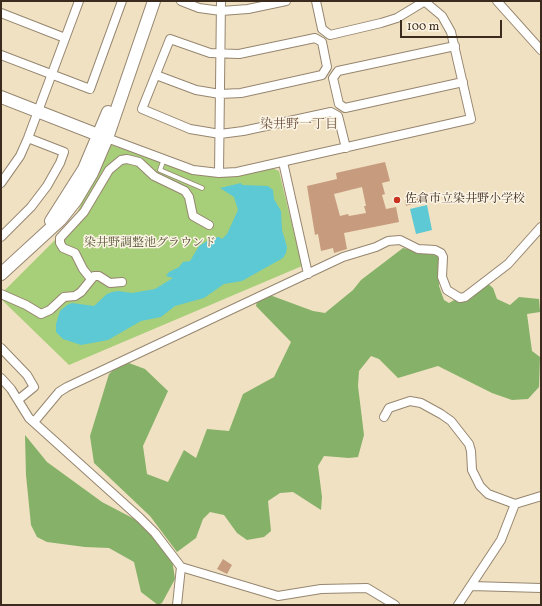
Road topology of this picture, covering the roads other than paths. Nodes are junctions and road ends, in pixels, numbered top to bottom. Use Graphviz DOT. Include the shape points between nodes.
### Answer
graph roads {
  1 [pos="122,1"];
  2 [pos="154,1"];
  3 [pos="181,1"];
  4 [pos="221,1"];
  5 [pos="286,1"];
  6 [pos="316,1"];
  7 [pos="424,1"];
  8 [pos="497,1"];
  9 [pos="77,2"];
  10 [pos="221,12"];
  11 [pos="1,13"];
  12 [pos="65,38"];
  13 [pos="455,46"];
  14 [pos="541,50"];
  15 [pos="221,54"];
  16 [pos="1,55"];
  17 [pos="52,75"];
  18 [pos="156,75"];
  19 [pos="462,82"];
  20 [pos="220,94"];
  21 [pos="1,97"];
  22 [pos="38,111"];
  23 [pos="220,134"];
  24 [pos="103,137"];
  25 [pos="28,138"];
  26 [pos="346,148"];
  27 [pos="164,159"];
  28 [pos="283,162"];
  29 [pos="219,173"];
  30 [pos="1,183"];
  31 [pos="202,188"];
  32 [pos="209,225"];
  33 [pos="541,227"];
  34 [pos="1,237"];
  35 [pos="1,274"];
  36 [pos="308,274"];
  37 [pos="91,279"];
  38 [pos="122,282"];
  39 [pos="1,294"];
  40 [pos="1,348"];
  41 [pos="1,378"];
  42 [pos="18,400"];
  43 [pos="384,417"];
  44 [pos="34,422"];
  45 [pos="541,496"];
  46 [pos="515,504"];
  47 [pos="181,567"];
  48 [pos="471,586"];
  49 [pos="541,588"];
  50 [pos="177,605"];
  51 [pos="395,605"];
  52 [pos="458,605"];
  1 -- 17 [label="street" via="90,89"];
  2 -- 24 [label="street" via="129,56"];
  3 -- 10 [label="street"];
  4 -- 10 [label="street"];
  5 -- 10 [label="street"];
  6 -- 7 [label="street" via="322,29 330,35 397,18"];
  7 -- 13 [label="street" via="436,9 446,22"];
  8 -- 14 [label="street"];
  9 -- 12 [label="street"];
  10 -- 15 [label="street"];
  11 -- 12 [label="street"];
  12 -- 17 [label="street"];
  13 -- 19 [label="street"];
  13 -- 19 [label="street" via="338,72 333,78 339,104 345,108"];
  15 -- 18 [label="street" via="200,50 170,39"];
  15 -- 20 [label="street"];
  15 -- 20 [label="street" via="239,54 315,38 322,42 328,67 322,75 241,93"];
  16 -- 17 [label="street"];
  17 -- 22 [label="street"];
  18 -- 20 [label="street" via="196,90"];
  18 -- 23 [label="street" via="142,109 190,129"];
  19 -- 26 [label="street" via="471,119"];
  20 -- 23 [label="street"];
  21 -- 22 [label="street"];
  22 -- 24 [label="street"];
  22 -- 25 [label="street"];
  23 -- 26 [label="street" via="331,112 338,116"];
  23 -- 29 [label="street"];
  24 -- 27 [label="street"];
  24 -- 35 [label="street" via="44,234"];
  25 -- 30 [label="street" via="20,156"];
  25 -- 34 [label="street" via="64,152 47,186 31,207"];
  26 -- 28 [label="street"];
  27 -- 29 [label="street" via="193,170"];
  27 -- 31 [label="lane" via="160,170"];
  28 -- 29 [label="street" via="237,172"];
  28 -- 36 [label="street"];
  32 -- 37 [label="street" via="193,216 185,191 154,176 140,162 121,160 109,170 84,212 60,238 63,248 75,253"];
  33 -- 36 [label="street" via="508,264 465,297 460,298 447,290 442,277 441,253 418,249 400,240 388,241 343,257"];
  36 -- 44 [label="street" via="67,387 59,392"];
  37 -- 38 [label="street" via="99,276 110,283"];
  37 -- 39 [label="street" via="81,292 75,296 64,297 50,310 41,314"];
  40 -- 42 [label="street" via="27,375 34,387"];
  41 -- 42 [label="street"];
  42 -- 44 [label="street" via="28,418"];
  43 -- 46 [label="street" via="389,408 410,400 441,414 451,421 468,444 472,470 480,486 488,494"];
  44 -- 47 [label="street" via="140,518"];
  45 -- 46 [label="street"];
  46 -- 48 [label="street" via="501,540"];
  47 -- 50 [label="street"];
  47 -- 51 [label="street" via="278,596 321,589 367,588"];
  48 -- 49 [label="street"];
  48 -- 52 [label="street"];
}
